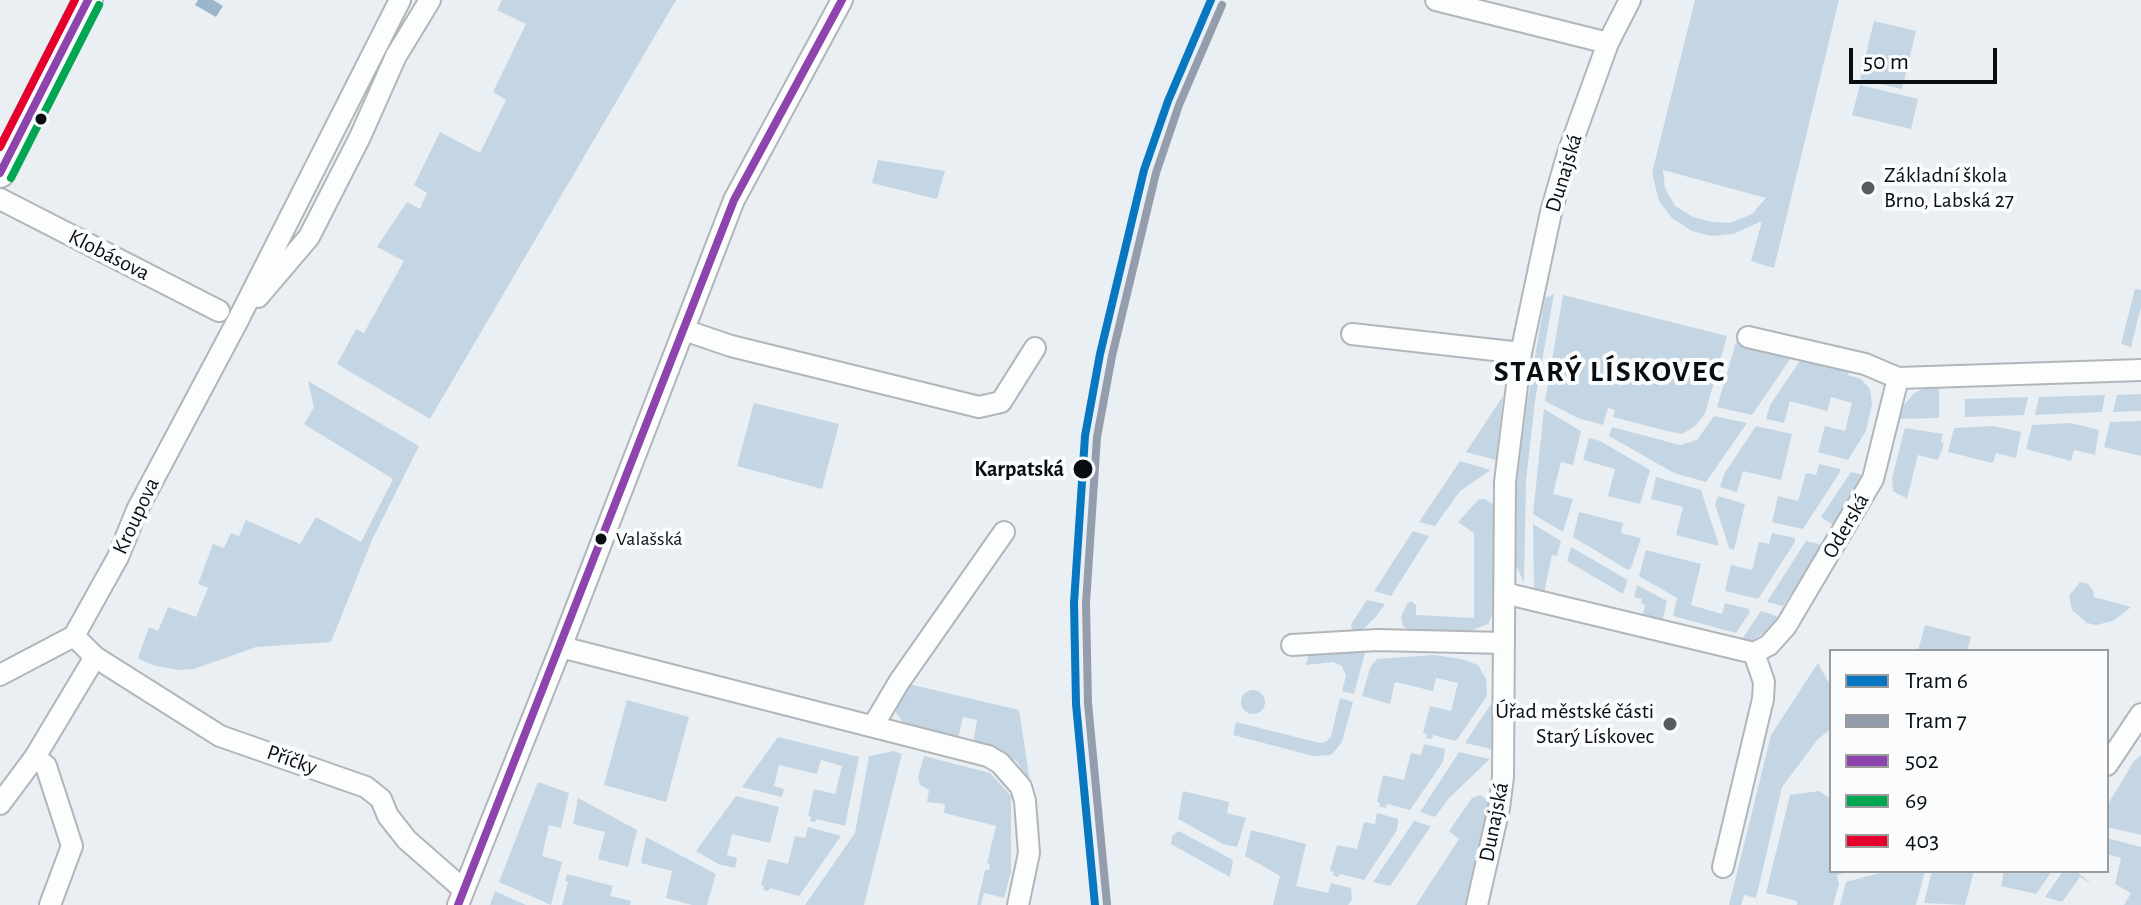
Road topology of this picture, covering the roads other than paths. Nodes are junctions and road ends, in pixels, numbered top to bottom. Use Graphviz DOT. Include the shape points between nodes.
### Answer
graph roads {
  1 [pos="88,0"];
  2 [pos="400,0"];
  3 [pos="430,0"];
  4 [pos="842,0"];
  5 [pos="1436,0"];
  6 [pos="1630,0"];
  7 [pos="1608,43"];
  8 [pos="0,173"];
  9 [pos="0,199"];
  10 [pos="228,316"];
  11 [pos="684,330"];
  12 [pos="1352,334"];
  13 [pos="1748,337"];
  14 [pos="1035,348"];
  15 [pos="1521,353"];
  16 [pos="2141,370"];
  17 [pos="1898,378"];
  18 [pos="1004,532"];
  19 [pos="1504,593"];
  20 [pos="74,636"];
  21 [pos="1504,643"];
  22 [pos="1292,645"];
  23 [pos="561,647"];
  24 [pos="1754,653"];
  25 [pos="95,657"];
  26 [pos="0,675"];
  27 [pos="2141,714"];
  28 [pos="873,726"];
  29 [pos="35,757"];
  30 [pos="2109,762"];
  31 [pos="0,804"];
  32 [pos="1723,867"];
  33 [pos="461,898"];
  34 [pos="50,905"];
  35 [pos="1018,905"];
  36 [pos="1477,905"];
  1 -- 8 [label="street"];
  2 -- 10 [label="street, Kroupova"];
  3 -- 10 [label="street, Kroupova" via="396,56 309,237"];
  4 -- 11 [label="street" via="734,200"];
  5 -- 7 [label="street"];
  6 -- 7 [label="street, Dunajská"];
  7 -- 15 [label="street, Dunajská" via="1551,212"];
  9 -- 10 [label="street, Klobásova"];
  10 -- 20 [label="street, Kroupova" via="118,557"];
  11 -- 14 [label="street" via="979,407 1001,402"];
  11 -- 23 [label="street"];
  12 -- 15 [label="street"];
  13 -- 17 [label="street" via="1865,364"];
  15 -- 19 [label="street, Dunajská" via="1505,469"];
  16 -- 17 [label="street"];
  17 -- 24 [label="street, Oderská" via="1873,479 1786,626"];
  18 -- 28 [label="street"];
  19 -- 21 [label="street, Dunajská"];
  19 -- 24 [label="street"];
  20 -- 25 [label="street, Příčky"];
  20 -- 26 [label="street"];
  21 -- 22 [label="street" via="1377,640"];
  21 -- 36 [label="street, Dunajská" via="1503,777"];
  23 -- 28 [label="street"];
  23 -- 33 [label="street"];
  24 -- 32 [label="street" via="1764,682 1763,699"];
  25 -- 29 [label="street"];
  25 -- 33 [label="street, Příčky" via="220,736 366,787"];
  27 -- 30 [label="street"];
  28 -- 35 [label="street" via="988,756 1012,774 1025,801 1029,853"];
  29 -- 31 [label="street"];
  29 -- 34 [label="street" via="46,766 72,846"];
}
